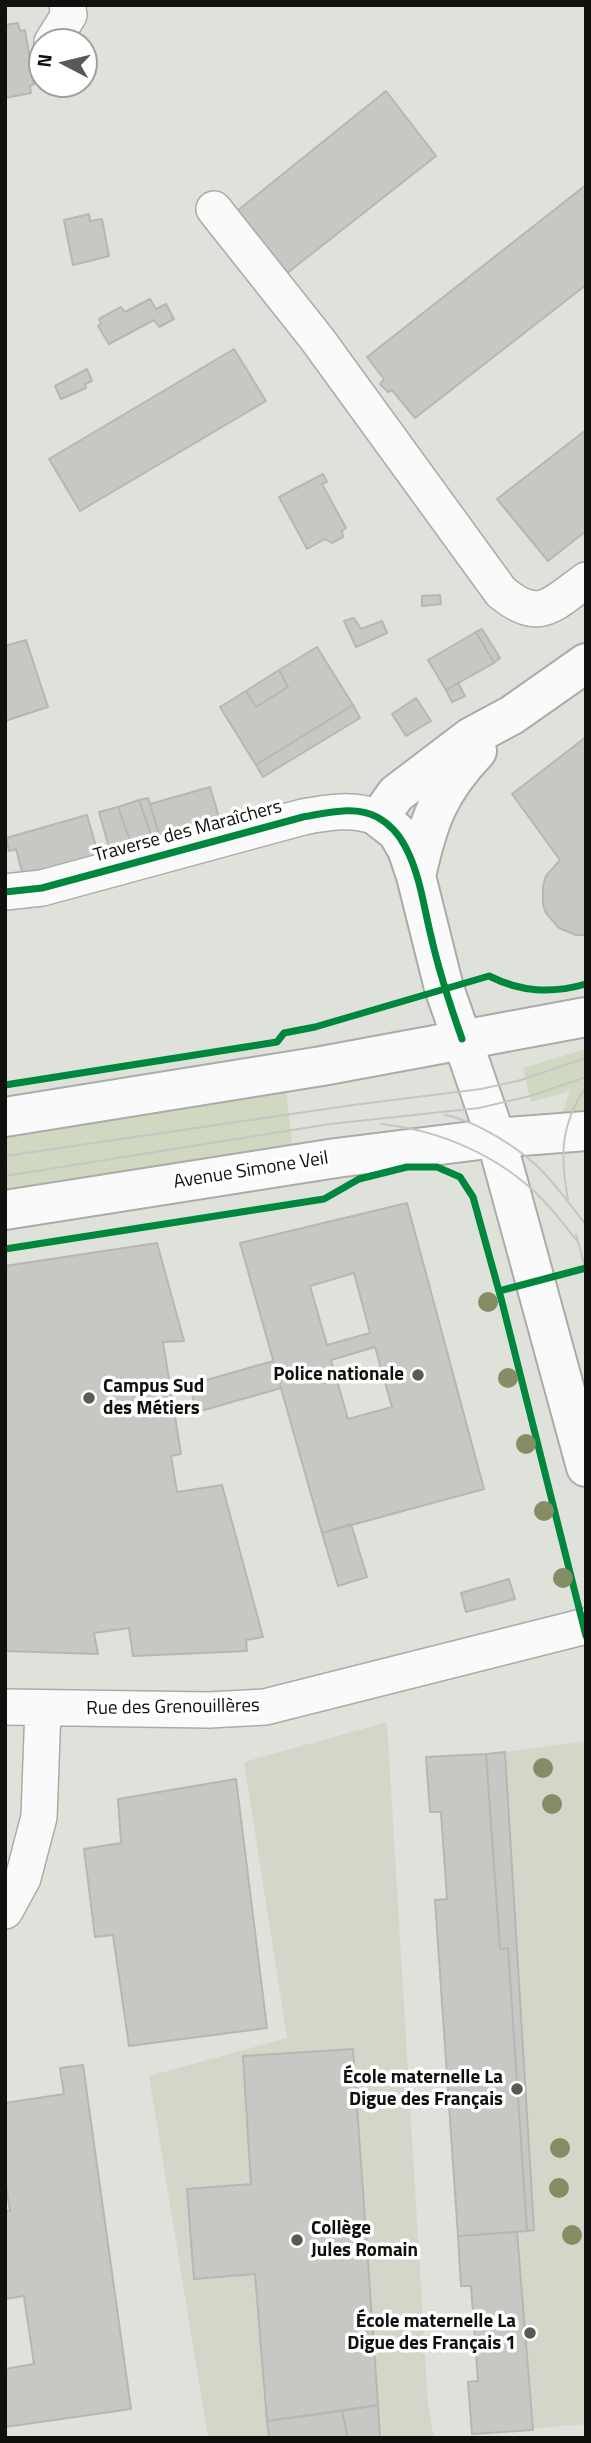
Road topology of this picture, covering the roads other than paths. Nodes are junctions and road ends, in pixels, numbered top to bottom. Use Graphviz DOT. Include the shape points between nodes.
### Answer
graph roads {
  1 [pos="67,5"];
  2 [pos="61,28"];
  3 [pos="214,209"];
  4 [pos="586,580"];
  5 [pos="586,663"];
  6 [pos="512,715"];
  7 [pos="379,818"];
  8 [pos="416,876"];
  9 [pos="5,892"];
  10 [pos="586,1017"];
  11 [pos="462,1039"];
  12 [pos="5,1117"];
  13 [pos="586,1131"];
  14 [pos="496,1138"];
  15 [pos="5,1210"];
  16 [pos="586,1467"];
  17 [pos="586,1626"];
  18 [pos="5,1707"];
  19 [pos="43,1708"];
  20 [pos="5,1911"];
  1 -- 2 [label="street" via="69,15"];
  3 -- 4 [label="street" via="317,339 501,592 517,605 550,607"];
  5 -- 6 [label="main road"];
  6 -- 7 [label="main road" via="471,737 396,794"];
  6 -- 8 [label="main road" via="444,791 431,818"];
  7 -- 8 [label="main road" via="397,832"];
  7 -- 9 [label="street, Traverse des Maraîchers" via="346,811 303,817 42,888"];
  8 -- 11 [label="main road"];
  10 -- 11 [label="main road"];
  11 -- 12 [label="main road"];
  11 -- 14 [label="main road"];
  13 -- 14 [label="main road, Avenue Simone Veil"];
  14 -- 15 [label="main road, Avenue Simone Veil" via="335,1158"];
  14 -- 16 [label="main road"];
  17 -- 19 [label="street, Rue des Grenouillères" via="265,1707"];
  18 -- 19 [label="street, Rue des Grenouillères"];
  19 -- 20 [label="street" via="39,1817 23,1878"];
}
